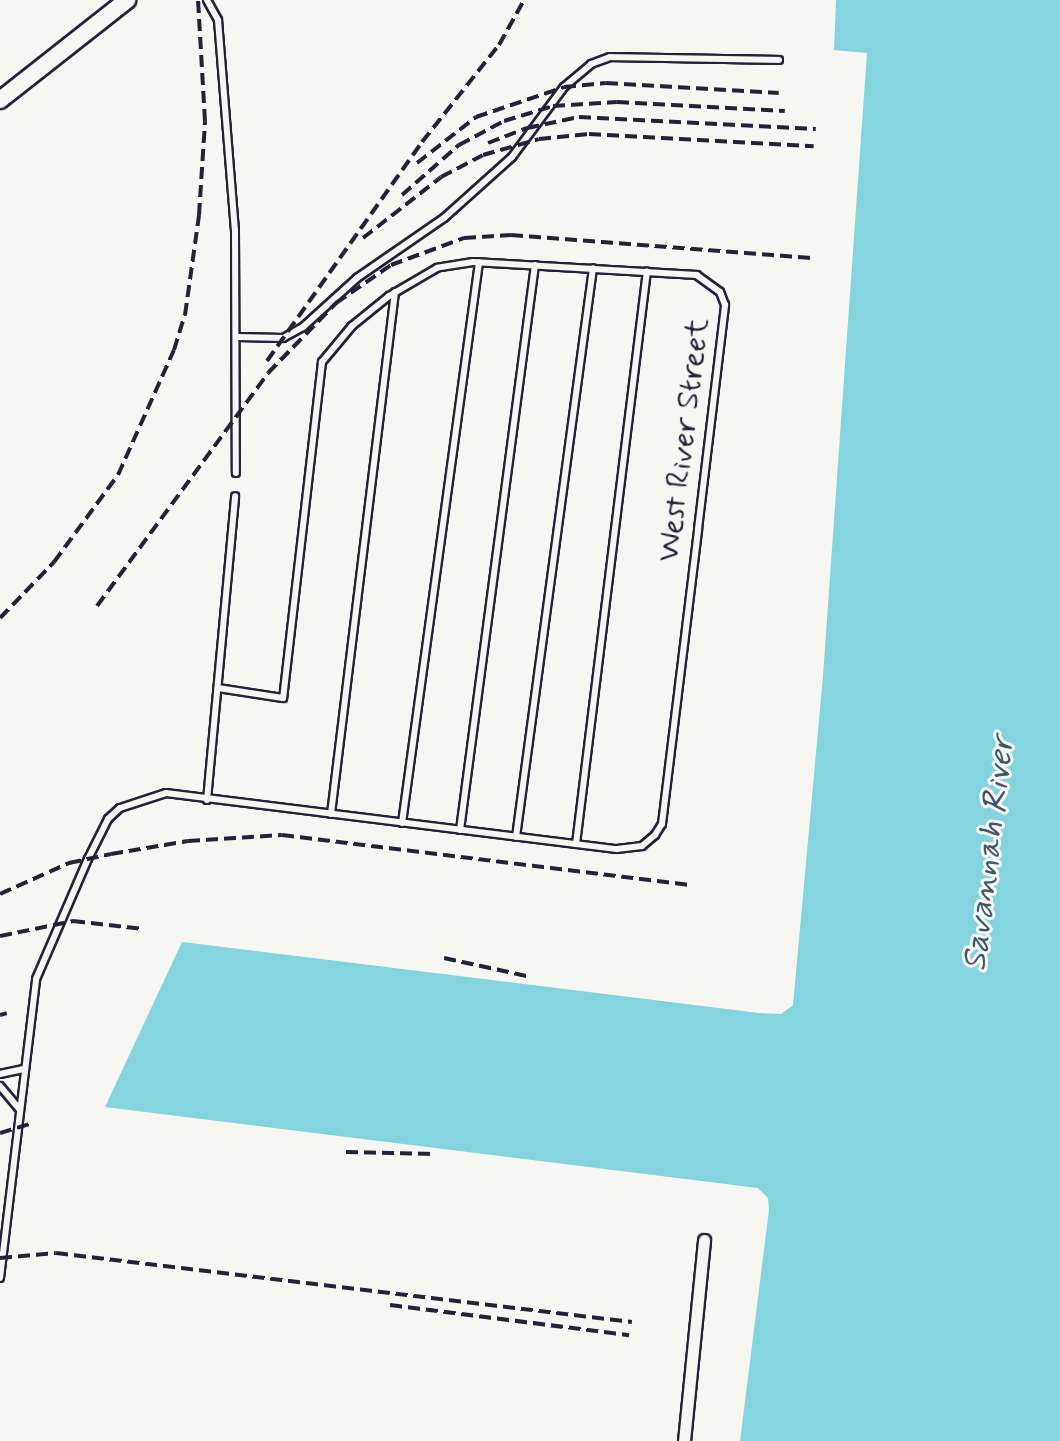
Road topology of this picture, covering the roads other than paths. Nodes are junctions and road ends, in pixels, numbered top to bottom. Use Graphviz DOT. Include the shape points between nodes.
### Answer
graph roads {
  1 [pos="127,0"];
  2 [pos="207,0"];
  3 [pos="779,60"];
  4 [pos="0,100"];
  5 [pos="479,262"];
  6 [pos="535,265"];
  7 [pos="593,268"];
  8 [pos="647,271"];
  9 [pos="395,292"];
  10 [pos="238,337"];
  11 [pos="236,473"];
  12 [pos="235,496"];
  13 [pos="218,688"];
  14 [pos="207,800"];
  15 [pos="331,814"];
  16 [pos="402,823"];
  17 [pos="460,830"];
  18 [pos="516,837"];
  19 [pos="576,844"];
  20 [pos="23,1069"];
  21 [pos="0,1074"];
  22 [pos="0,1086"];
  23 [pos="19,1109"];
  24 [pos="8,1202"];
  25 [pos="0,1218"];
  26 [pos="704,1240"];
  27 [pos="0,1278"];
  28 [pos="684,1441"];
  1 -- 4 [label="street"];
  2 -- 10 [label="lane" via="218,20"];
  3 -- 10 [label="lane" via="610,57 591,64 564,87 512,157 444,218 357,278 303,327 283,338"];
  5 -- 6 [label="lane, West River Street"];
  5 -- 9 [label="lane, West River Street" via="437,268"];
  5 -- 16 [label="lane"];
  6 -- 7 [label="lane, West River Street"];
  6 -- 17 [label="lane"];
  7 -- 8 [label="lane, West River Street"];
  7 -- 18 [label="lane"];
  8 -- 19 [label="lane"];
  8 -- 19 [label="lane, West River Street" via="697,275 720,292 725,305 662,824 642,846"];
  9 -- 13 [label="lane, West River Street" via="352,326 322,362 283,698"];
  9 -- 15 [label="lane"];
  10 -- 11 [label="lane"];
  12 -- 13 [label="lane"];
  13 -- 14 [label="lane"];
  14 -- 15 [label="lane, West River Street"];
  14 -- 20 [label="lane, West River Street" via="166,793 140,797 108,819 36,979"];
  15 -- 16 [label="lane, West River Street"];
  16 -- 17 [label="lane, West River Street"];
  17 -- 18 [label="lane, West River Street"];
  18 -- 19 [label="lane, West River Street"];
  20 -- 21 [label="lane"];
  20 -- 23 [label="lane, West River Street"];
  22 -- 23 [label="lane"];
  23 -- 24 [label="lane, West River Street"];
  24 -- 25 [label="lane"];
  24 -- 27 [label="lane, West River Street"];
  26 -- 28 [label="street"];
}
